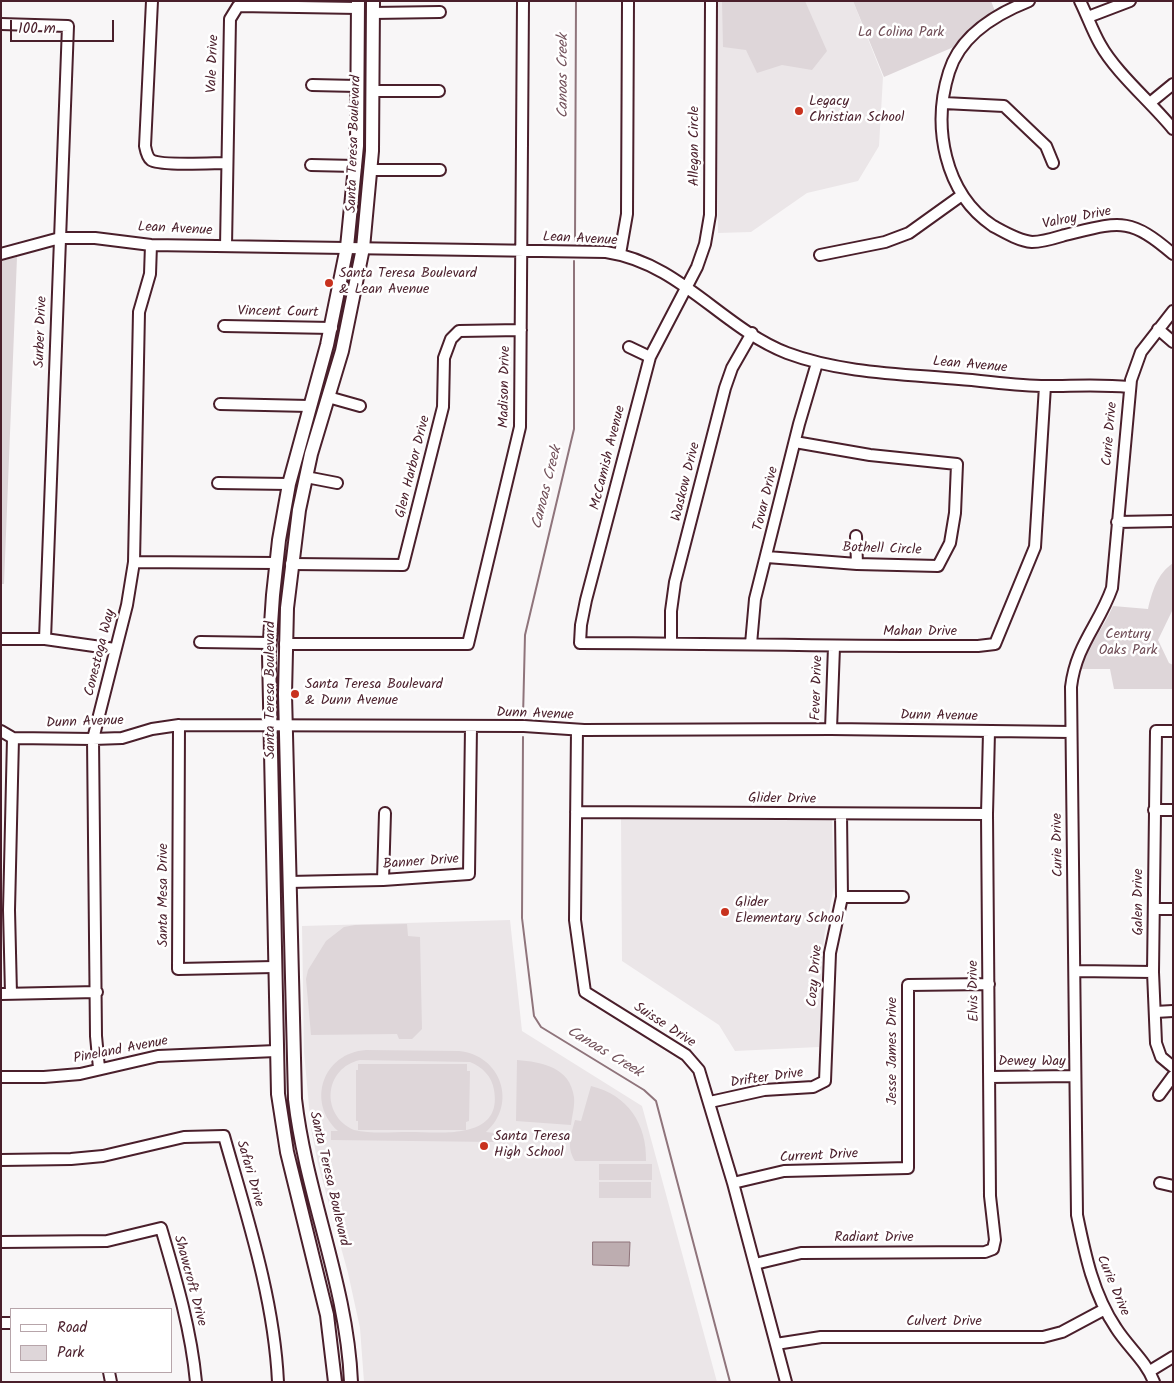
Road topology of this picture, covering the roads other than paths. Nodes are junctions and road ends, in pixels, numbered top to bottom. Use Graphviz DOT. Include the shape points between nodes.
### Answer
graph roads {
  1 [pos="152,1"];
  2 [pos="522,1"];
  3 [pos="628,1"];
  4 [pos="711,1"];
  5 [pos="1029,1"];
  6 [pos="1080,1"];
  7 [pos="1130,1"];
  8 [pos="358,4"];
  9 [pos="373,7"];
  10 [pos="440,12"];
  11 [pos="1088,17"];
  12 [pos="1,24"];
  13 [pos="1173,84"];
  14 [pos="312,85"];
  15 [pos="357,86"];
  16 [pos="372,91"];
  17 [pos="439,91"];
  18 [pos="1151,102"];
  19 [pos="944,103"];
  20 [pos="1173,129"];
  21 [pos="1053,162"];
  22 [pos="226,164"];
  23 [pos="311,165"];
  24 [pos="356,166"];
  25 [pos="371,170"];
  26 [pos="440,170"];
  27 [pos="962,195"];
  28 [pos="60,238"];
  29 [pos="151,245"];
  30 [pos="226,246"];
  31 [pos="347,247"];
  32 [pos="363,248"];
  33 [pos="520,251"];
  34 [pos="1,254"];
  35 [pos="620,254"];
  36 [pos="1173,254"];
  37 [pos="820,255"];
  38 [pos="686,287"];
  39 [pos="1173,312"];
  40 [pos="224,326"];
  41 [pos="332,328"];
  42 [pos="1158,329"];
  43 [pos="521,330"];
  44 [pos="752,333"];
  45 [pos="1173,342"];
  46 [pos="629,347"];
  47 [pos="650,357"];
  48 [pos="817,363"];
  49 [pos="1045,386"];
  50 [pos="1129,387"];
  51 [pos="328,397"];
  52 [pos="220,404"];
  53 [pos="309,406"];
  54 [pos="360,406"];
  55 [pos="795,442"];
  56 [pos="306,477"];
  57 [pos="218,483"];
  58 [pos="337,483"];
  59 [pos="289,484"];
  60 [pos="1173,521"];
  61 [pos="1117,522"];
  62 [pos="856,536"];
  63 [pos="767,557"];
  64 [pos="134,562"];
  65 [pos="276,563"];
  66 [pos="291,564"];
  67 [pos="856,564"];
  68 [pos="1,639"];
  69 [pos="45,640"];
  70 [pos="200,642"];
  71 [pos="270,643"];
  72 [pos="580,643"];
  73 [pos="671,643"];
  74 [pos="285,644"];
  75 [pos="751,644"];
  76 [pos="834,648"];
  77 [pos="115,649"];
  78 [pos="179,725"];
  79 [pos="271,726"];
  80 [pos="286,726"];
  81 [pos="471,727"];
  82 [pos="830,729"];
  83 [pos="577,730"];
  84 [pos="1,731"];
  85 [pos="1173,731"];
  86 [pos="989,732"];
  87 [pos="1071,732"];
  88 [pos="13,738"];
  89 [pos="93,740"];
  90 [pos="1154,810"];
  91 [pos="1173,810"];
  92 [pos="576,812"];
  93 [pos="386,813"];
  94 [pos="841,814"];
  95 [pos="987,814"];
  96 [pos="6,828"];
  97 [pos="383,880"];
  98 [pos="289,882"];
  99 [pos="903,896"];
  100 [pos="842,897"];
  101 [pos="1154,909"];
  102 [pos="1173,909"];
  103 [pos="5,910"];
  104 [pos="274,968"];
  105 [pos="1075,971"];
  106 [pos="1153,972"];
  107 [pos="989,984"];
  108 [pos="97,992"];
  109 [pos="6,994"];
  110 [pos="1173,1011"];
  111 [pos="1155,1012"];
  112 [pos="276,1051"];
  113 [pos="1173,1067"];
  114 [pos="100,1068"];
  115 [pos="1075,1076"];
  116 [pos="1173,1076"];
  117 [pos="1,1077"];
  118 [pos="990,1077"];
  119 [pos="825,1081"];
  120 [pos="1159,1095"];
  121 [pos="710,1102"];
  122 [pos="1,1160"];
  123 [pos="908,1168"];
  124 [pos="733,1183"];
  125 [pos="1160,1183"];
  126 [pos="1173,1186"];
  127 [pos="1,1242"];
  128 [pos="993,1249"];
  129 [pos="755,1264"];
  130 [pos="1105,1310"];
  131 [pos="776,1344"];
  132 [pos="1173,1357"];
  133 [pos="1150,1371"];
  134 [pos="196,1382"];
  135 [pos="278,1382"];
  136 [pos="335,1382"];
  137 [pos="350,1382"];
  138 [pos="786,1382"];
  139 [pos="1154,1382"];
  1 -- 22 [label="street" via="148,156 151,160 163,162"];
  2 -- 33 [label="street, Madison Drive"];
  3 -- 35 [label="street" via="627,214"];
  4 -- 38 [label="street, Allegan Circle" via="710,215 705,244"];
  5 -- 19 [label="street, Valroy Drive" via="1004,11 972,36 951,67 945,84"];
  6 -- 11 [label="street"];
  7 -- 11 [label="street"];
  8 -- 15 [label="main road, Santa Teresa Boulevard"];
  8 -- 22 [label="street, Vale Drive" via="238,6 230,19"];
  9 -- 10 [label="street"];
  9 -- 16 [label="main road, Santa Teresa Boulevard"];
  11 -- 18 [label="street" via="1100,44 1120,72"];
  12 -- 28 [label="street, Surber Drive" via="68,26"];
  13 -- 18 [label="street"];
  14 -- 15 [label="street"];
  15 -- 24 [label="main road, Santa Teresa Boulevard"];
  16 -- 17 [label="street"];
  16 -- 25 [label="main road, Santa Teresa Boulevard"];
  18 -- 20 [label="street"];
  19 -- 21 [label="street" via="1004,106 1046,146"];
  19 -- 27 [label="street, Valroy Drive" via="944,147 948,165"];
  22 -- 30 [label="street, Vale Drive"];
  23 -- 24 [label="street"];
  24 -- 31 [label="main road, Santa Teresa Boulevard"];
  25 -- 26 [label="street"];
  25 -- 32 [label="main road, Santa Teresa Boulevard"];
  27 -- 36 [label="street, Valroy Drive" via="983,219 1031,242 1109,224 1126,224 1143,230"];
  27 -- 37 [label="street" via="909,233 885,242"];
  28 -- 29 [label="street, Lean Avenue" via="95,238"];
  28 -- 34 [label="street, Lean Avenue"];
  28 -- 69 [label="street, Surber Drive"];
  29 -- 30 [label="street, Lean Avenue"];
  29 -- 64 [label="street, Conestoga Way" via="150,274 139,312"];
  30 -- 31 [label="street, Lean Avenue"];
  31 -- 32 [label="street, Lean Avenue"];
  31 -- 41 [label="main road, Santa Teresa Boulevard"];
  32 -- 33 [label="street, Lean Avenue"];
  32 -- 51 [label="main road, Santa Teresa Boulevard" via="348,325"];
  33 -- 35 [label="street, Lean Avenue"];
  33 -- 43 [label="street, Madison Drive"];
  35 -- 38 [label="street, Lean Avenue" via="662,271"];
  38 -- 44 [label="street, Lean Avenue"];
  38 -- 47 [label="street, McCamish Avenue"];
  39 -- 42 [label="street, Curie Drive"];
  40 -- 41 [label="street, Vincent Court"];
  41 -- 53 [label="main road, Santa Teresa Boulevard"];
  42 -- 45 [label="street"];
  42 -- 50 [label="street, Curie Drive" via="1141,352"];
  43 -- 66 [label="street, Glen Harbor Drive" via="459,331 446,347 443,407 403,565"];
  43 -- 74 [label="street, Madison Drive" via="520,427 468,644"];
  44 -- 48 [label="street, Lean Avenue" via="785,352"];
  44 -- 73 [label="street, Waskow Drive" via="732,368 725,388 675,582"];
  46 -- 47 [label="street"];
  47 -- 72 [label="street, McCamish Avenue" via="586,600"];
  48 -- 49 [label="street, Lean Avenue" via="898,374"];
  48 -- 55 [label="street, Tovar Drive"];
  49 -- 50 [label="street, Lean Avenue" via="1097,384"];
  49 -- 76 [label="street, Mahan Drive" via="1035,547 995,644"];
  50 -- 61 [label="street, Curie Drive"];
  51 -- 54 [label="street"];
  51 -- 56 [label="main road, Santa Teresa Boulevard"];
  52 -- 53 [label="street"];
  53 -- 59 [label="main road, Santa Teresa Boulevard"];
  55 -- 63 [label="street, Tovar Drive"];
  55 -- 67 [label="street, Bothell Circle" via="870,455 957,464 950,543 938,566"];
  56 -- 58 [label="street"];
  56 -- 66 [label="main road, Santa Teresa Boulevard"];
  57 -- 59 [label="street"];
  59 -- 65 [label="main road, Santa Teresa Boulevard"];
  60 -- 61 [label="street"];
  61 -- 87 [label="street, Curie Drive" via="1112,588 1074,666"];
  62 -- 67 [label="street"];
  63 -- 67 [label="street, Bothell Circle"];
  63 -- 75 [label="street, Tovar Drive" via="755,599"];
  64 -- 65 [label="street"];
  64 -- 77 [label="street, Conestoga Way"];
  65 -- 71 [label="main road, Santa Teresa Boulevard"];
  66 -- 74 [label="main road, Santa Teresa Boulevard"];
  68 -- 69 [label="street"];
  69 -- 77 [label="street"];
  70 -- 71 [label="street"];
  71 -- 79 [label="main road, Santa Teresa Boulevard"];
  72 -- 73 [label="street, Mahan Drive"];
  73 -- 75 [label="street, Mahan Drive"];
  74 -- 80 [label="main road, Santa Teresa Boulevard"];
  75 -- 76 [label="street, Mahan Drive"];
  76 -- 82 [label="street, Fever Drive"];
  77 -- 89 [label="street, Conestoga Way"];
  78 -- 79 [label="street, Dunn Avenue"];
  78 -- 89 [label="street, Dunn Avenue" via="152,728 122,738"];
  78 -- 104 [label="street, Santa Mesa Drive" via="178,969"];
  79 -- 80 [label="street, Dunn Avenue"];
  79 -- 104 [label="main road, Santa Teresa Boulevard"];
  80 -- 81 [label="street, Dunn Avenue"];
  80 -- 98 [label="main road, Santa Teresa Boulevard"];
  81 -- 83 [label="street, Dunn Avenue"];
  81 -- 97 [label="street, Banner Drive" via="469,874"];
  82 -- 83 [label="street, Dunn Avenue"];
  82 -- 86 [label="street, Dunn Avenue"];
  83 -- 92 [label="street, Suisse Drive"];
  84 -- 88 [label="street, Dunn Avenue"];
  85 -- 90 [label="street, Galen Drive" via="1156,731"];
  86 -- 87 [label="street, Dunn Avenue"];
  86 -- 95 [label="street, Elvis Drive"];
  87 -- 105 [label="street, Curie Drive"];
  88 -- 89 [label="street, Dunn Avenue"];
  88 -- 96 [label="street"];
  89 -- 108 [label="street, Conestoga Way"];
  90 -- 91 [label="street"];
  90 -- 101 [label="street, Galen Drive"];
  92 -- 94 [label="street, Glider Drive"];
  92 -- 121 [label="street, Suisse Drive" via="575,920 585,992 695,1062"];
  93 -- 97 [label="street"];
  94 -- 95 [label="street, Glider Drive"];
  94 -- 100 [label="street, Cozy Drive"];
  95 -- 107 [label="street, Elvis Drive"];
  96 -- 103 [label="street"];
  97 -- 98 [label="street, Banner Drive"];
  98 -- 137 [label="main road, Santa Teresa Boulevard" via="292,1047 297,1115 305,1160 340,1296 348,1340"];
  99 -- 100 [label="street"];
  100 -- 119 [label="street, Cozy Drive" via="830,953"];
  101 -- 102 [label="street"];
  101 -- 106 [label="street, Galen Drive"];
  103 -- 109 [label="street"];
  104 -- 112 [label="main road, Santa Teresa Boulevard"];
  105 -- 106 [label="street"];
  105 -- 115 [label="street, Curie Drive"];
  106 -- 111 [label="street, Galen Drive"];
  107 -- 118 [label="street, Elvis Drive"];
  107 -- 123 [label="street, Jesse James Drive" via="908,984"];
  108 -- 109 [label="street"];
  108 -- 114 [label="street, Conestoga Way" via="96,1036"];
  110 -- 111 [label="street"];
  111 -- 113 [label="street, Galen Drive" via="1156,1043 1161,1057"];
  112 -- 114 [label="street, Pineland Avenue" via="158,1056"];
  112 -- 136 [label="main road, Santa Teresa Boulevard" via="282,1129 325,1306"];
  114 -- 117 [label="street, Pineland Avenue" via="80,1074"];
  115 -- 118 [label="street, Dewey Way"];
  115 -- 130 [label="street, Curie Drive" via="1077,1215 1086,1264"];
  116 -- 120 [label="street"];
  118 -- 128 [label="street, Elvis Drive"];
  119 -- 121 [label="street, Drifter Drive" via="813,1087 764,1090"];
  121 -- 124 [label="street, Suisse Drive"];
  122 -- 135 [label="street, Safari Drive" via="103,1156 184,1137 224,1136 266,1292"];
  123 -- 124 [label="street, Current Drive" via="784,1171"];
  124 -- 129 [label="street, Suisse Drive"];
  125 -- 126 [label="street"];
  127 -- 134 [label="street, Shawcroft Drive" via="106,1241 161,1228 181,1296"];
  128 -- 129 [label="street, Radiant Drive" via="985,1252 801,1253"];
  129 -- 131 [label="street, Suisse Drive"];
  130 -- 131 [label="street, Culvert Drive" via="1062,1332 1043,1337 821,1337"];
  130 -- 133 [label="street, Curie Drive"];
  131 -- 138 [label="street, Suisse Drive"];
  132 -- 133 [label="street"];
  133 -- 139 [label="street, Curie Drive"];
}
